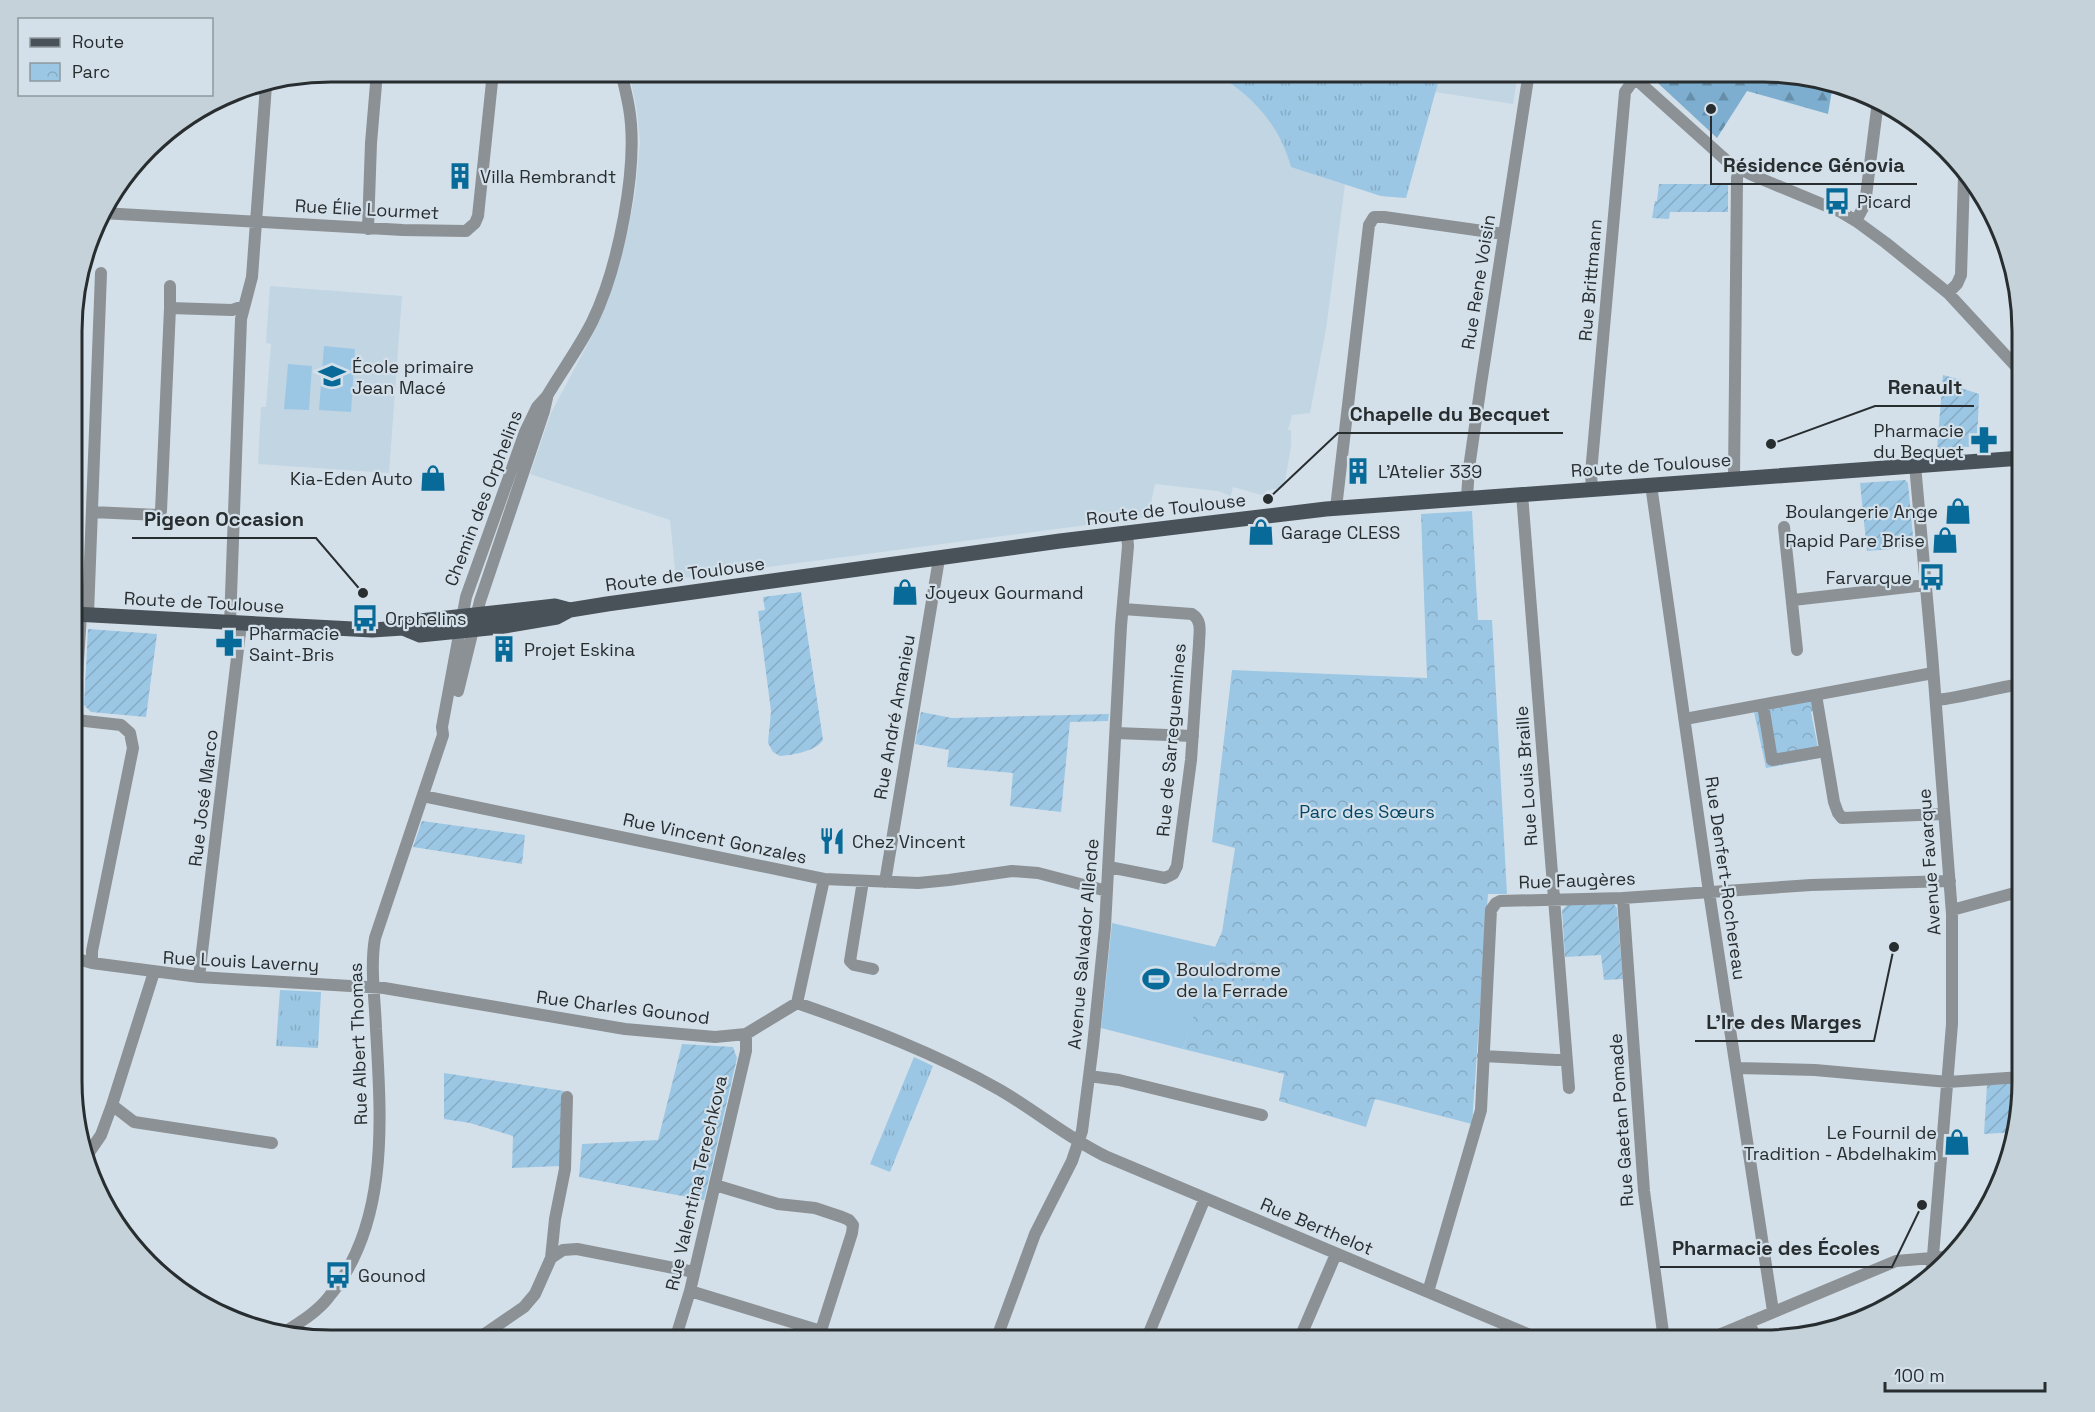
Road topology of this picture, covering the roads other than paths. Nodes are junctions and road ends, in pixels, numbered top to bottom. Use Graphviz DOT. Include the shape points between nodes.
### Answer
graph roads {
  1 [pos="376,82"];
  2 [pos="492,82"];
  3 [pos="623,82"];
  4 [pos="1527,82"];
  5 [pos="1628,82"];
  6 [pos="1639,82"];
  7 [pos="266,91"];
  8 [pos="1877,110"];
  9 [pos="1740,169"];
  10 [pos="1964,184"];
  11 [pos="113,214"];
  12 [pos="1856,220"];
  13 [pos="257,221"];
  14 [pos="368,229"];
  15 [pos="1504,234"];
  16 [pos="100,273"];
  17 [pos="170,286"];
  18 [pos="1948,293"];
  19 [pos="244,306"];
  20 [pos="170,308"];
  21 [pos="2012,363"];
  22 [pos="2012,459"];
  23 [pos="1915,465"];
  24 [pos="1734,478"];
  25 [pos="1651,484"];
  26 [pos="1592,489"];
  27 [pos="1522,494"];
  28 [pos="1467,497"];
  29 [pos="1336,508"];
  30 [pos="92,512"];
  31 [pos="1784,526"];
  32 [pos="1127,534"];
  33 [pos="939,559"];
  34 [pos="1926,585"];
  35 [pos="1793,600"];
  36 [pos="82,605"];
  37 [pos="1123,609"];
  38 [pos="82,614"];
  39 [pos="235,623"];
  40 [pos="467,623"];
  41 [pos="1797,650"];
  42 [pos="1933,673"];
  43 [pos="2012,686"];
  44 [pos="1816,695"];
  45 [pos="1936,700"];
  46 [pos="1763,705"];
  47 [pos="1685,718"];
  48 [pos="82,723"];
  49 [pos="1116,733"];
  50 [pos="1193,736"];
  51 [pos="1825,751"];
  52 [pos="423,795"];
  53 [pos="1944,814"];
  54 [pos="1109,867"];
  55 [pos="824,879"];
  56 [pos="863,881"];
  57 [pos="1950,881"];
  58 [pos="885,882"];
  59 [pos="1107,891"];
  60 [pos="1709,892"];
  61 [pos="2012,894"];
  62 [pos="1623,897"];
  63 [pos="1553,899"];
  64 [pos="1952,910"];
  65 [pos="82,960"];
  66 [pos="92,963"];
  67 [pos="873,969"];
  68 [pos="154,972"];
  69 [pos="200,977"];
  70 [pos="375,987"];
  71 [pos="797,1004"];
  72 [pos="746,1034"];
  73 [pos="1484,1056"];
  74 [pos="1566,1056"];
  75 [pos="1736,1068"];
  76 [pos="1089,1076"];
  77 [pos="2012,1078"];
  78 [pos="1948,1082"];
  79 [pos="1569,1088"];
  80 [pos="567,1098"];
  81 [pos="112,1105"];
  82 [pos="1262,1115"];
  83 [pos="272,1143"];
  84 [pos="1078,1143"];
  85 [pos="92,1148"];
  86 [pos="715,1185"];
  87 [pos="1205,1198"];
  88 [pos="1336,1254"];
  89 [pos="551,1258"];
  90 [pos="1936,1259"];
  91 [pos="1934,1261"];
  92 [pos="694,1272"];
  93 [pos="690,1292"];
  94 [pos="1428,1292"];
  95 [pos="1773,1311"];
  96 [pos="1749,1322"];
  97 [pos="292,1326"];
  98 [pos="491,1330"];
  99 [pos="678,1330"];
  100 [pos="801,1330"];
  101 [pos="821,1330"];
  102 [pos="1000,1330"];
  103 [pos="1150,1330"];
  104 [pos="1303,1330"];
  105 [pos="1518,1330"];
  106 [pos="1663,1330"];
  107 [pos="1731,1330"];
  108 [pos="1752,1330"];
  1 -- 14 [label="street"];
  2 -- 14 [label="street, Rue Élie Lourmet" via="475,223 461,232"];
  3 -- 40 [label="street, Chemin des Orphelins" via="630,109 631,161 611,273 592,322 547,396 487,578"];
  4 -- 15 [label="street, Rue Rene Voisin"];
  5 -- 26 [label="street, Rue Brittmann" via="1624,92"];
  6 -- 9 [label="street" via="1707,145"];
  7 -- 13 [label="street, Rue José Marco"];
  8 -- 12 [label="street" via="1865,204"];
  9 -- 12 [label="street"];
  9 -- 24 [label="street"];
  10 -- 18 [label="street" via="1961,275"];
  11 -- 13 [label="street, Rue Élie Lourmet"];
  12 -- 18 [label="street"];
  13 -- 14 [label="street, Rue Élie Lourmet"];
  13 -- 19 [label="street, Rue José Marco" via="252,277"];
  15 -- 28 [label="street, Rue Rene Voisin"];
  15 -- 29 [label="street" via="1374,217 1369,225"];
  16 -- 30 [label="street"];
  17 -- 20 [label="street"];
  18 -- 21 [label="street"];
  19 -- 20 [label="street" via="232,310"];
  19 -- 39 [label="street, Rue José Marco"];
  20 -- 30 [label="street" via="161,511"];
  22 -- 23 [label="main road, Route de Toulouse"];
  23 -- 24 [label="main road, Route de Toulouse"];
  23 -- 34 [label="street, Avenue Favarque"];
  24 -- 25 [label="main road, Route de Toulouse"];
  25 -- 26 [label="main road, Route de Toulouse"];
  25 -- 47 [label="street, Rue Denfert-Rochereau"];
  26 -- 27 [label="main road, Route de Toulouse"];
  27 -- 28 [label="main road, Route de Toulouse"];
  27 -- 63 [label="street, Rue Louis Braille"];
  28 -- 29 [label="main road, Route de Toulouse"];
  29 -- 32 [label="main road, Route de Toulouse"];
  30 -- 36 [label="street"];
  31 -- 35 [label="street"];
  32 -- 33 [label="main road, Route de Toulouse"];
  32 -- 37 [label="street, Avenue Salvador Allende"];
  33 -- 40 [label="main road, Route de Toulouse" via="570,610 557,618"];
  33 -- 58 [label="street, Rue André Amanieu"];
  34 -- 35 [label="street"];
  34 -- 42 [label="street, Avenue Favarque"];
  35 -- 41 [label="street"];
  37 -- 49 [label="street, Avenue Salvador Allende"];
  37 -- 50 [label="street, Rue de Sarreguemines" via="1187,612 1199,621"];
  38 -- 39 [label="main road, Route de Toulouse"];
  39 -- 40 [label="main road, Route de Toulouse" via="403,628 420,635"];
  39 -- 69 [label="street, Rue José Marco"];
  40 -- 52 [label="street, Rue Albert Thomas" via="443,735"];
  42 -- 44 [label="street"];
  42 -- 45 [label="street, Avenue Favarque"];
  43 -- 45 [label="street"];
  44 -- 46 [label="street"];
  44 -- 51 [label="street"];
  45 -- 53 [label="street, Avenue Favarque"];
  46 -- 47 [label="street"];
  46 -- 51 [label="street" via="1772,760"];
  47 -- 60 [label="street, Rue Denfert-Rochereau"];
  48 -- 66 [label="street" via="121,725 130,733 133,748"];
  49 -- 50 [label="street"];
  49 -- 54 [label="street, Avenue Salvador Allende"];
  50 -- 54 [label="street, Rue de Sarreguemines" via="1173,874 1165,878"];
  51 -- 53 [label="street" via="1834,802 1842,818"];
  52 -- 55 [label="street, Rue Vincent Gonzales"];
  52 -- 70 [label="street, Rue Albert Thomas" via="375,938"];
  53 -- 57 [label="street, Avenue Favarque"];
  54 -- 59 [label="street, Avenue Salvador Allende"];
  55 -- 56 [label="street, Rue Vincent Gonzales"];
  55 -- 71 [label="street"];
  56 -- 58 [label="street, Rue Vincent Gonzales"];
  56 -- 67 [label="street" via="849,961"];
  57 -- 60 [label="street, Rue Faugères"];
  57 -- 64 [label="street, Avenue Favarque"];
  58 -- 59 [label="street, Rue Vincent Gonzales" via="933,882 1012,871 1038,873"];
  59 -- 76 [label="street, Avenue Salvador Allende"];
  60 -- 62 [label="street, Rue Faugères"];
  60 -- 75 [label="street, Rue Denfert-Rochereau"];
  61 -- 64 [label="street"];
  62 -- 63 [label="street, Rue Faugères"];
  62 -- 106 [label="street, Rue Gaetan Pomade" via="1644,1191"];
  63 -- 73 [label="street, Rue Faugères" via="1500,901 1493,906"];
  63 -- 74 [label="street, Rue Louis Braille"];
  64 -- 78 [label="street, Avenue Favarque"];
  65 -- 66 [label="street"];
  66 -- 68 [label="street"];
  68 -- 69 [label="street, Rue Louis Laverny"];
  68 -- 81 [label="street, Rue Louis Laverny"];
  69 -- 70 [label="street, Rue Louis Laverny"];
  70 -- 72 [label="street, Rue Charles Gounod" via="639,1031 715,1037"];
  70 -- 97 [label="street, Rue Albert Thomas" via="381,1109 373,1198 363,1234 341,1280 327,1299"];
  71 -- 72 [label="street, Rue Charles Gounod"];
  71 -- 84 [label="street" via="947,1062 1001,1091"];
  72 -- 86 [label="street, Rue Valentina Terechkova" via="746,1051"];
  73 -- 74 [label="street" via="1563,1060"];
  73 -- 94 [label="street, Rue Faugères" via="1480,1110"];
  74 -- 79 [label="street, Rue Louis Braille"];
  75 -- 78 [label="street" via="1815,1070"];
  75 -- 95 [label="street, Rue Denfert-Rochereau"];
  76 -- 82 [label="street"];
  76 -- 84 [label="street, Avenue Salvador Allende"];
  77 -- 78 [label="street"];
  78 -- 90 [label="street, Avenue Favarque"];
  80 -- 89 [label="street" via="565,1169"];
  81 -- 83 [label="street" via="134,1122"];
  81 -- 85 [label="street, Rue Louis Laverny"];
  84 -- 87 [label="street, Rue Berthelot"];
  84 -- 102 [label="street, Avenue Salvador Allende" via="1035,1234"];
  86 -- 92 [label="street, Rue Valentina Terechkova"];
  86 -- 101 [label="street" via="778,1204 815,1208 853,1225"];
  87 -- 88 [label="street, Rue Berthelot"];
  87 -- 103 [label="street"];
  88 -- 94 [label="street, Rue Berthelot"];
  88 -- 104 [label="street"];
  89 -- 92 [label="street" via="563,1250 577,1249"];
  89 -- 98 [label="street" via="535,1294 524,1307"];
  91 -- 95 [label="street" via="1896,1261"];
  92 -- 93 [label="street, Rue Valentina Terechkova"];
  93 -- 99 [label="street, Rue Valentina Terechkova"];
  93 -- 100 [label="street"];
  94 -- 105 [label="street, Rue Berthelot"];
  95 -- 96 [label="street"];
  96 -- 107 [label="street"];
  96 -- 108 [label="street"];
}
